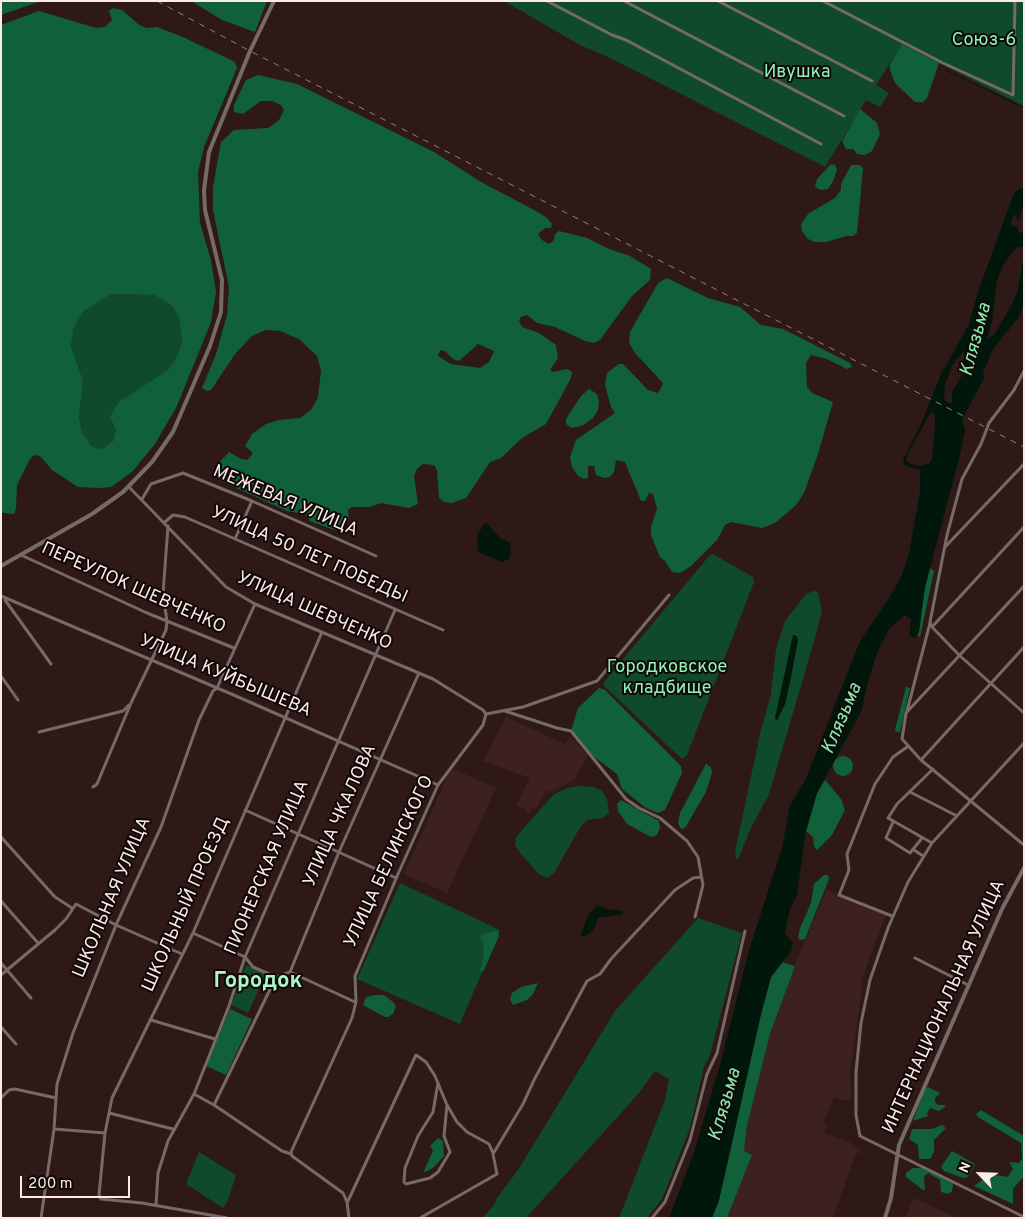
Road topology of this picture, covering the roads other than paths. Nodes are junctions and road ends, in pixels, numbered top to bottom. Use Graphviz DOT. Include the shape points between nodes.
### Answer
graph roads {
  1 [pos="274,1"];
  2 [pos="547,1"];
  3 [pos="624,1"];
  4 [pos="718,1"];
  5 [pos="823,1"];
  6 [pos="1015,1"];
  7 [pos="872,81"];
  8 [pos="844,116"];
  9 [pos="821,144"];
  10 [pos="1024,371"];
  11 [pos="1024,464"];
  12 [pos="129,487"];
  13 [pos="142,500"];
  14 [pos="252,500"];
  15 [pos="165,522"];
  16 [pos="168,526"];
  17 [pos="1024,527"];
  18 [pos="235,539"];
  19 [pos="944,548"];
  20 [pos="21,555"];
  21 [pos="376,556"];
  22 [pos="1,566"];
  23 [pos="1024,586"];
  24 [pos="669,595"];
  25 [pos="3,597"];
  26 [pos="255,604"];
  27 [pos="395,610"];
  28 [pos="167,621"];
  29 [pos="930,622"];
  30 [pos="932,627"];
  31 [pos="443,630"];
  32 [pos="322,632"];
  33 [pos="1024,647"];
  34 [pos="234,648"];
  35 [pos="374,655"];
  36 [pos="959,655"];
  37 [pos="152,661"];
  38 [pos="51,664"];
  39 [pos="420,673"];
  40 [pos="1,676"];
  41 [pos="990,683"];
  42 [pos="216,688"];
  43 [pos="18,700"];
  44 [pos="131,703"];
  45 [pos="505,711"];
  46 [pos="906,713"];
  47 [pos="1024,713"];
  48 [pos="486,714"];
  49 [pos="285,717"];
  50 [pos="40,732"];
  51 [pos="337,740"];
  52 [pos="1024,743"];
  53 [pos="907,747"];
  54 [pos="380,759"];
  55 [pos="921,760"];
  56 [pos="933,769"];
  57 [pos="438,785"];
  58 [pos="93,787"];
  59 [pos="910,792"];
  60 [pos="971,800"];
  61 [pos="245,810"];
  62 [pos="957,816"];
  63 [pos="893,822"];
  64 [pos="297,835"];
  65 [pos="1,837"];
  66 [pos="922,838"];
  67 [pos="932,843"];
  68 [pos="1024,845"];
  69 [pos="914,850"];
  70 [pos="339,852"];
  71 [pos="923,856"];
  72 [pos="1024,868"];
  73 [pos="701,877"];
  74 [pos="396,878"];
  75 [pos="1,901"];
  76 [pos="72,908"];
  77 [pos="892,916"];
  78 [pos="696,917"];
  79 [pos="116,925"];
  80 [pos="745,931"];
  81 [pos="193,933"];
  82 [pos="38,943"];
  83 [pos="182,954"];
  84 [pos="245,958"];
  85 [pos="915,958"];
  86 [pos="1,963"];
  87 [pos="7,970"];
  88 [pos="290,972"];
  89 [pos="1,975"];
  90 [pos="276,977"];
  91 [pos="968,985"];
  92 [pos="31,998"];
  93 [pos="356,1002"];
  94 [pos="151,1020"];
  95 [pos="1,1027"];
  96 [pos="215,1038"];
  97 [pos="16,1044"];
  98 [pos="438,1083"];
  99 [pos="194,1094"];
  100 [pos="1,1098"];
  101 [pos="56,1098"];
  102 [pos="214,1105"];
  103 [pos="447,1105"];
  104 [pos="109,1113"];
  105 [pos="54,1129"];
  106 [pos="173,1129"];
  107 [pos="104,1133"];
  108 [pos="291,1153"];
  109 [pos="493,1154"];
  110 [pos="897,1154"];
  111 [pos="347,1202"];
  112 [pos="156,1205"];
  113 [pos="1024,1217"];
  114 [pos="41,1218"];
  115 [pos="227,1218"];
  116 [pos="349,1218"];
  117 [pos="420,1218"];
  118 [pos="652,1218"];
  119 [pos="885,1218"];
  1 -- 12 [label="street" via="208,152 204,210 222,280 217,328 173,432"];
  2 -- 9 [label="street"];
  3 -- 8 [label="street"];
  4 -- 7 [label="street"];
  5 -- 6 [label="street" via="1013,95"];
  10 -- 19 [label="street" via="1014,390 989,422 962,479"];
  11 -- 19 [label="street"];
  12 -- 13 [label="street, УЛИЦА ШЕВЧЕНКО"];
  12 -- 20 [label="street" via="92,514"];
  13 -- 14 [label="street, МЕЖЕВАЯ УЛИЦА" via="151,484 183,473"];
  13 -- 15 [label="street, УЛИЦА ШЕВЧЕНКО"];
  14 -- 18 [label="street"];
  14 -- 21 [label="street, МЕЖЕВАЯ УЛИЦА"];
  15 -- 16 [label="street, УЛИЦА ШЕВЧЕНКО"];
  15 -- 18 [label="street, УЛИЦА 50 ЛЕТ ПОБЕДЫ" via="173,514 180,515"];
  16 -- 26 [label="street, УЛИЦА ШЕВЧЕНКО" via="226,587"];
  16 -- 28 [label="street" via="163,594"];
  17 -- 30 [label="street"];
  18 -- 27 [label="street, УЛИЦА 50 ЛЕТ ПОБЕДЫ"];
  19 -- 29 [label="street"];
  20 -- 22 [label="street"];
  20 -- 28 [label="street, ПЕРЕУЛОК ШЕВЧЕНКО"];
  23 -- 36 [label="street"];
  24 -- 45 [label="street" via="597,680"];
  25 -- 37 [label="street, УЛИЦА КУЙБЫШЕВА"];
  25 -- 38 [label="street"];
  26 -- 32 [label="street, УЛИЦА ШЕВЧЕНКО"];
  26 -- 34 [label="street, ШКОЛЬНАЯ УЛИЦА"];
  27 -- 31 [label="street, УЛИЦА 50 ЛЕТ ПОБЕДЫ"];
  27 -- 35 [label="street, ПИОНЕРСКАЯ УЛИЦА"];
  28 -- 34 [label="street, ПЕРЕУЛОК ШЕВЧЕНКО"];
  28 -- 37 [label="street"];
  29 -- 30 [label="street"];
  29 -- 46 [label="street"];
  30 -- 36 [label="street"];
  32 -- 35 [label="street, УЛИЦА ШЕВЧЕНКО"];
  32 -- 49 [label="street, ШКОЛЬНЫЙ ПРОЕЗД"];
  33 -- 41 [label="street"];
  34 -- 42 [label="street, ШКОЛЬНАЯ УЛИЦА"];
  35 -- 39 [label="street, УЛИЦА ШЕВЧЕНКО"];
  35 -- 51 [label="street, ПИОНЕРСКАЯ УЛИЦА"];
  36 -- 41 [label="street"];
  36 -- 46 [label="street"];
  37 -- 42 [label="street, УЛИЦА КУЙБЫШЕВА"];
  37 -- 44 [label="street"];
  39 -- 48 [label="street, УЛИЦА ШЕВЧЕНКО"];
  39 -- 54 [label="street, УЛИЦА ЧКАЛОВА"];
  40 -- 43 [label="street"];
  41 -- 47 [label="street"];
  41 -- 55 [label="street"];
  42 -- 49 [label="street, УЛИЦА КУЙБЫШЕВА"];
  42 -- 79 [label="street, ШКОЛЬНАЯ УЛИЦА" via="200,720 161,827"];
  44 -- 50 [label="street" via="123,711"];
  44 -- 58 [label="street"];
  45 -- 48 [label="street"];
  45 -- 73 [label="street" via="571,731 626,799 660,818 687,841 698,857"];
  46 -- 53 [label="street" via="902,738"];
  48 -- 57 [label="street, УЛИЦА БЕЛИНСКОГО" via="483,725"];
  49 -- 51 [label="street, УЛИЦА КУЙБЫШЕВА"];
  49 -- 61 [label="street, ШКОЛЬНЫЙ ПРОЕЗД"];
  51 -- 54 [label="street, УЛИЦА КУЙБЫШЕВА"];
  51 -- 64 [label="street, ПИОНЕРСКАЯ УЛИЦА"];
  52 -- 60 [label="street"];
  53 -- 55 [label="street"];
  53 -- 77 [label="street" via="892,757 874,784 847,854 849,870 839,895"];
  54 -- 57 [label="street, УЛИЦА КУЙБЫШЕВА"];
  54 -- 70 [label="street, УЛИЦА ЧКАЛОВА"];
  55 -- 56 [label="street"];
  56 -- 59 [label="street"];
  56 -- 60 [label="street"];
  57 -- 74 [label="street, УЛИЦА БЕЛИНСКОГО"];
  59 -- 62 [label="street"];
  59 -- 63 [label="street" via="891,812 888,818"];
  60 -- 62 [label="street"];
  60 -- 68 [label="street"];
  61 -- 64 [label="street"];
  61 -- 81 [label="street, ШКОЛЬНЫЙ ПРОЕЗД"];
  62 -- 67 [label="street"];
  63 -- 66 [label="street"];
  63 -- 69 [label="street" via="886,838 910,853"];
  64 -- 70 [label="street"];
  64 -- 84 [label="street, ПИОНЕРСКАЯ УЛИЦА"];
  65 -- 76 [label="street" via="50,892 62,904"];
  66 -- 67 [label="street"];
  66 -- 69 [label="street"];
  67 -- 71 [label="street"];
  69 -- 71 [label="street"];
  70 -- 74 [label="street"];
  70 -- 88 [label="street, УЛИЦА ЧКАЛОВА"];
  71 -- 77 [label="street"];
  72 -- 91 [label="street, ИНТЕРНАЦИОНАЛЬНАЯ УЛИЦА"];
  73 -- 78 [label="street" via="703,885"];
  73 -- 109 [label="street" via="693,878 675,890 600,974 587,981 524,1104"];
  74 -- 93 [label="street, УЛИЦА БЕЛИНСКОГО" via="355,976"];
  75 -- 82 [label="street"];
  76 -- 79 [label="street" via="76,904 82,905"];
  76 -- 82 [label="street" via="66,920"];
  77 -- 110 [label="street" via="870,980 861,1023 856,1115 860,1136"];
  79 -- 83 [label="street"];
  79 -- 101 [label="street, ШКОЛЬНАЯ УЛИЦА" via="73,1033 60,1071"];
  80 -- 118 [label="street" via="717,1053 707,1074 690,1140 665,1202"];
  81 -- 83 [label="street, ШКОЛЬНЫЙ ПРОЕЗД"];
  81 -- 84 [label="street"];
  82 -- 87 [label="street"];
  83 -- 94 [label="street, ШКОЛЬНЫЙ ПРОЕЗД"];
  84 -- 90 [label="street" via="253,967"];
  84 -- 96 [label="street, ПИОНЕРСКАЯ УЛИЦА"];
  85 -- 91 [label="street"];
  86 -- 87 [label="street"];
  87 -- 89 [label="street"];
  87 -- 92 [label="street"];
  88 -- 90 [label="street"];
  88 -- 93 [label="street"];
  90 -- 102 [label="street"];
  91 -- 110 [label="street, ИНТЕРНАЦИОНАЛЬНАЯ УЛИЦА" via="898,1145"];
  93 -- 108 [label="street, УЛИЦА БЕЛИНСКОГО" via="352,1018"];
  94 -- 96 [label="street"];
  94 -- 104 [label="street, ШКОЛЬНЫЙ ПРОЕЗД" via="112,1098"];
  95 -- 97 [label="street"];
  96 -- 99 [label="street, ПИОНЕРСКАЯ УЛИЦА"];
  98 -- 103 [label="street"];
  98 -- 103 [label="street" via="433,1112 418,1136 405,1168 406,1184 430,1178 438,1172 450,1152 444,1136"];
  98 -- 111 [label="street" via="426,1062 416,1055"];
  99 -- 102 [label="street"];
  99 -- 106 [label="street, ПИОНЕРСКАЯ УЛИЦА"];
  100 -- 101 [label="street" via="15,1089"];
  101 -- 105 [label="street, ШКОЛЬНАЯ УЛИЦА"];
  102 -- 108 [label="street" via="282,1151"];
  103 -- 109 [label="street" via="457,1122 467,1132 489,1144"];
  104 -- 106 [label="street"];
  104 -- 107 [label="street, ШКОЛЬНЫЙ ПРОЕЗД"];
  105 -- 107 [label="street"];
  105 -- 114 [label="street, ШКОЛЬНАЯ УЛИЦА"];
  106 -- 112 [label="street, ПИОНЕРСКАЯ УЛИЦА" via="160,1163"];
  107 -- 112 [label="street, ШКОЛЬНЫЙ ПРОЕЗД" via="100,1199"];
  108 -- 111 [label="street" via="334,1184"];
  109 -- 117 [label="street" via="495,1176"];
  110 -- 113 [label="street"];
  110 -- 119 [label="street, ИНТЕРНАЦИОНАЛЬНАЯ УЛИЦА"];
  111 -- 116 [label="street"];
  112 -- 115 [label="street"];
}
